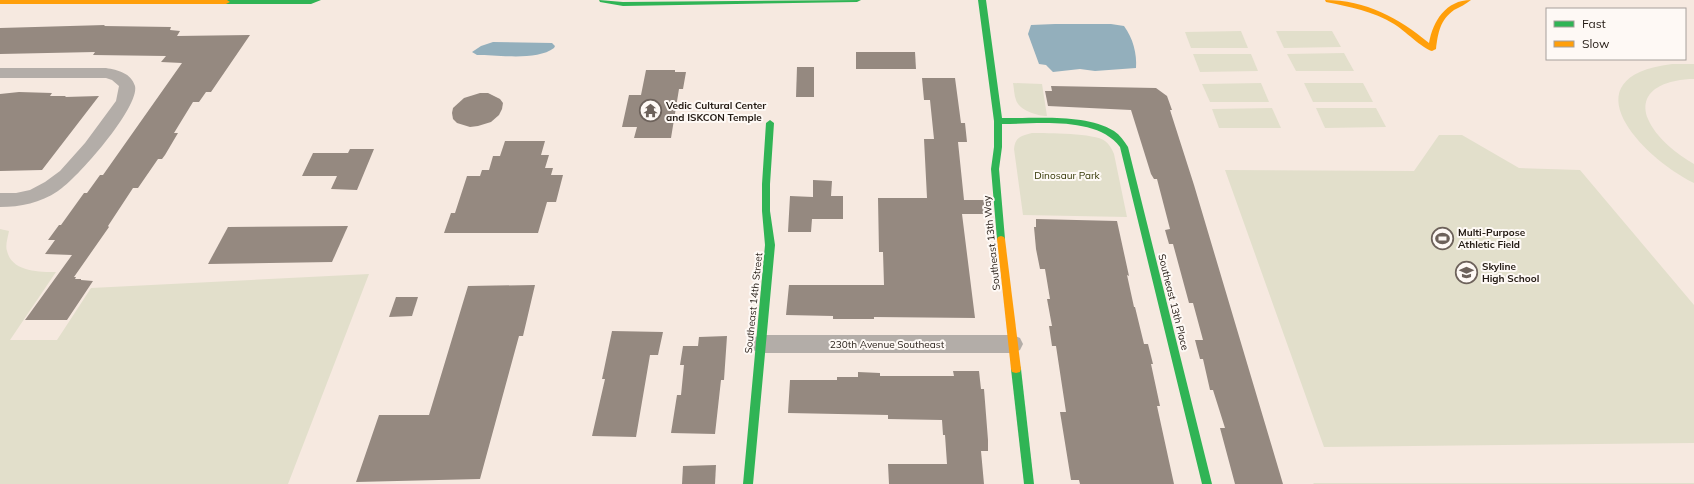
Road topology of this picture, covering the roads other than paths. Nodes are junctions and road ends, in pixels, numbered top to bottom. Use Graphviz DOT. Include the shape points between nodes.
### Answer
graph roads {
  1 [pos="317,0"];
  2 [pos="603,0"];
  3 [pos="857,0"];
  4 [pos="982,0"];
  5 [pos="1329,0"];
  6 [pos="1467,0"];
  7 [pos="0,2"];
  8 [pos="0,72"];
  9 [pos="998,121"];
  10 [pos="770,123"];
  11 [pos="0,200"];
  12 [pos="760,344"];
  13 [pos="1013,344"];
  14 [pos="748,484"];
  15 [pos="1029,484"];
  16 [pos="1207,484"];
  1 -- 7 [label="street"];
  2 -- 3 [label="street" via="623,4"];
  4 -- 9 [label="street, Southeast 13th Way"];
  5 -- 6 [label="street" via="1379,13 1401,25 1432,49 1436,25 1442,15"];
  8 -- 11 [label="street" via="106,73 123,79 128,88 124,103 74,169 39,194 18,200"];
  9 -- 13 [label="street, Southeast 13th Way" via="996,190"];
  9 -- 16 [label="street, Southeast 13th Place" via="1084,124 1109,132 1124,148"];
  10 -- 12 [label="street, Southeast 14th Street" via="766,211 770,245"];
  12 -- 13 [label="street, 230th Avenue Southeast"];
  12 -- 14 [label="street, Southeast 14th Street"];
  13 -- 15 [label="street, Southeast 13th Way"];
}
